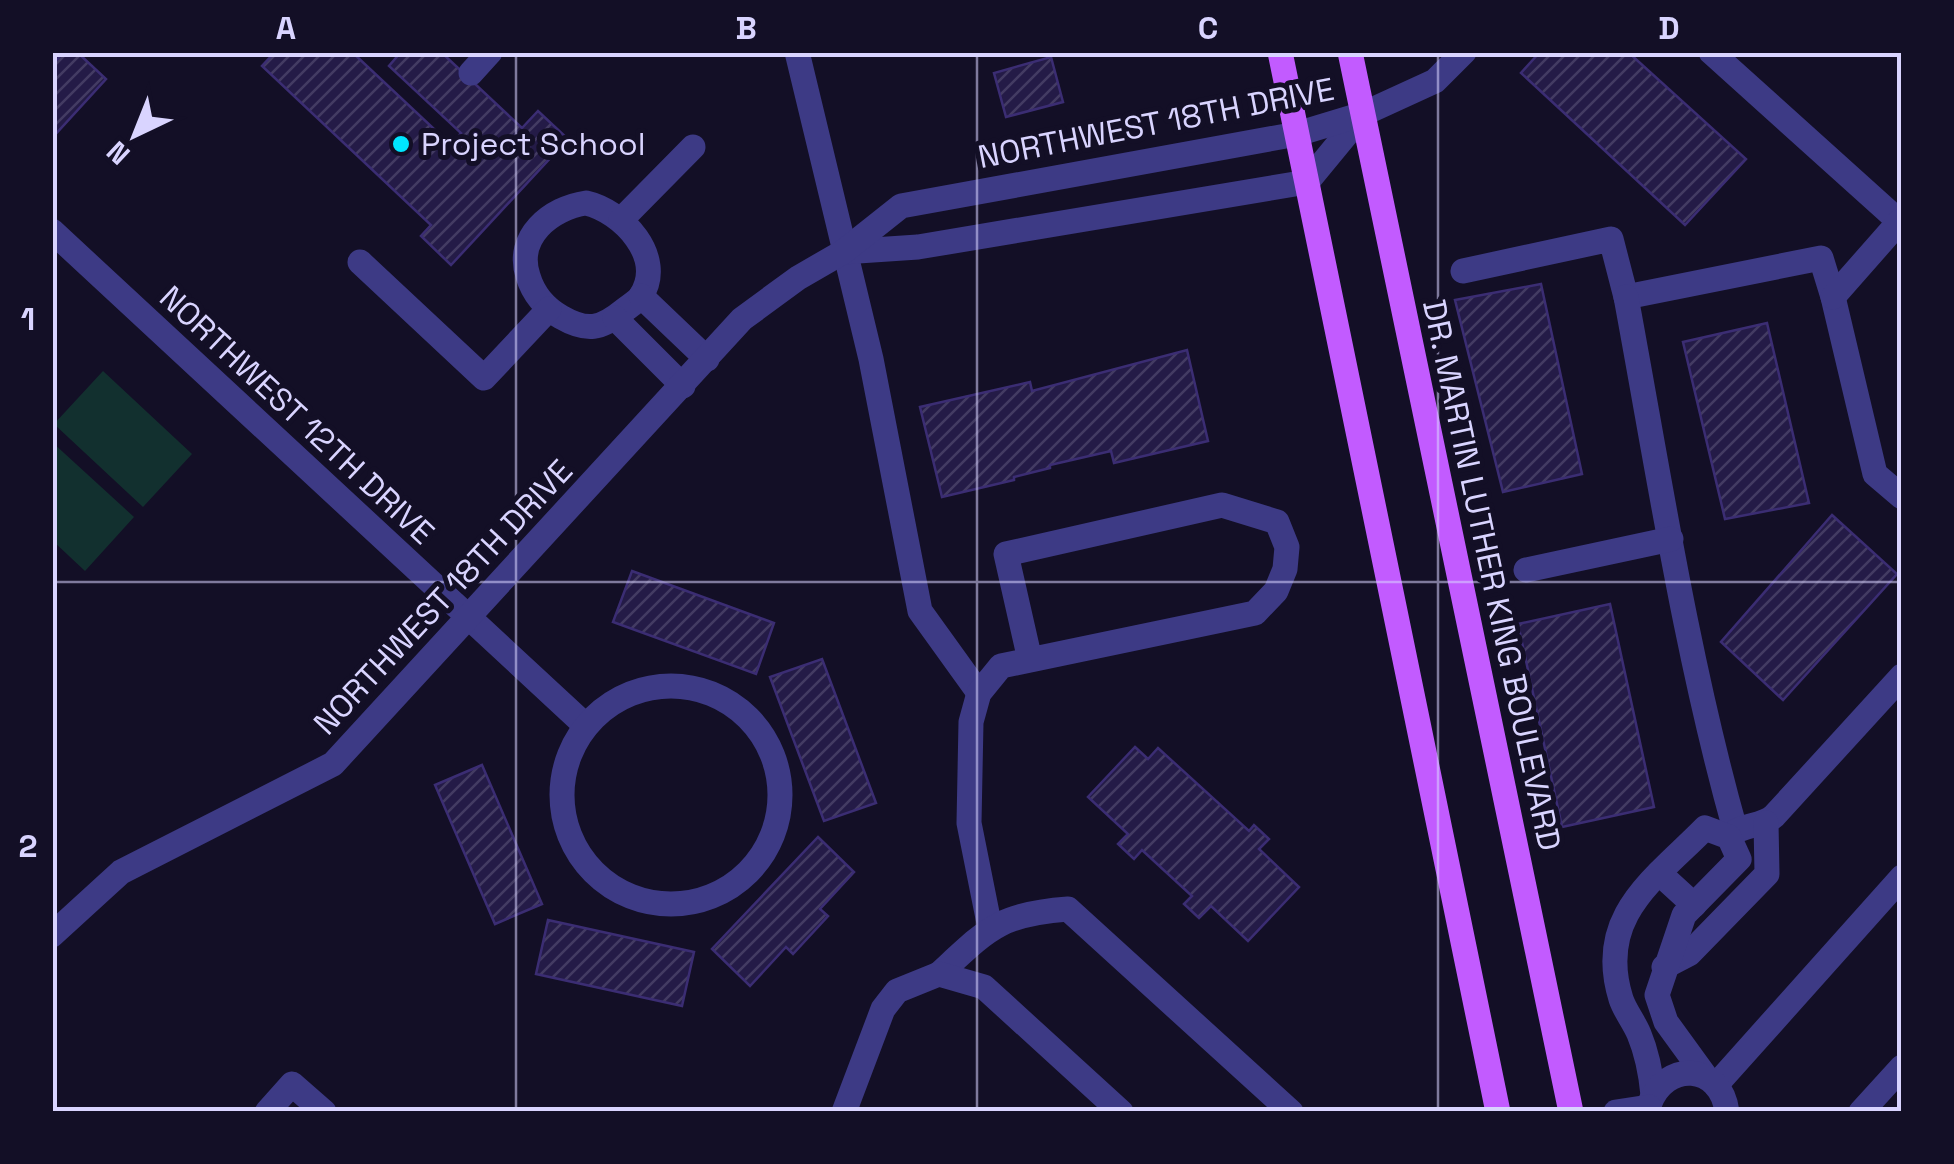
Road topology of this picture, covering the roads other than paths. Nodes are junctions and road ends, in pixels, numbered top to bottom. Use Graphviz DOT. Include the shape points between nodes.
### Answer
graph roads {
  1 [pos="490,52"];
  2 [pos="797,52"];
  3 [pos="1280,52"];
  4 [pos="1350,52"];
  5 [pos="1464,52"];
  6 [pos="1711,52"];
  7 [pos="472,73"];
  8 [pos="1362,114"];
  9 [pos="1297,134"];
  10 [pos="693,146"];
  11 [pos="1307,182"];
  12 [pos="621,220"];
  13 [pos="1900,223"];
  14 [pos="52,232"];
  15 [pos="843,252"];
  16 [pos="360,262"];
  17 [pos="1463,270"];
  18 [pos="641,296"];
  19 [pos="1626,297"];
  20 [pos="1834,297"];
  21 [pos="549,309"];
  22 [pos="615,318"];
  23 [pos="707,359"];
  24 [pos="683,386"];
  25 [pos="1902,498"];
  26 [pos="1671,539"];
  27 [pos="1526,570"];
  28 [pos="467,618"];
  29 [pos="1030,660"];
  30 [pos="1902,676"];
  31 [pos="979,693"];
  32 [pos="586,726"];
  33 [pos="1766,823"];
  34 [pos="1732,833"];
  35 [pos="1659,872"];
  36 [pos="1902,877"];
  37 [pos="1694,905"];
  38 [pos="990,928"];
  39 [pos="52,935"];
  40 [pos="1664,967"];
  41 [pos="939,974"];
  42 [pos="1902,1067"];
  43 [pos="1711,1081"];
  44 [pos="1650,1104"];
  45 [pos="267,1112"];
  46 [pos="324,1112"];
  47 [pos="844,1112"];
  48 [pos="1121,1112"];
  49 [pos="1291,1112"];
  50 [pos="1498,1112"];
  51 [pos="1571,1112"];
  52 [pos="1616,1112"];
  53 [pos="1727,1112"];
  54 [pos="1861,1112"];
  1 -- 7 [label="street"];
  2 -- 15 [label="street"];
  3 -- 9 [label="main road"];
  4 -- 8 [label="main road, DR. MARTIN LUTHER KING BOULEVARD"];
  5 -- 8 [label="street" via="1436,81"];
  6 -- 13 [label="street"];
  8 -- 9 [label="street, NORTHWEST 18TH DRIVE"];
  8 -- 11 [label="street, NORTHWEST 18TH DRIVE"];
  8 -- 51 [label="main road, DR. MARTIN LUTHER KING BOULEVARD"];
  9 -- 11 [label="main road"];
  9 -- 15 [label="street, NORTHWEST 18TH DRIVE" via="902,206"];
  10 -- 12 [label="street"];
  11 -- 15 [label="street, NORTHWEST 18TH DRIVE" via="918,247"];
  11 -- 50 [label="main road"];
  12 -- 18 [label="street" via="642,248 647,273"];
  12 -- 21 [label="street" via="601,207 570,206 533,234 525,268"];
  13 -- 20 [label="street"];
  14 -- 28 [label="street, NORTHWEST 12TH DRIVE"];
  15 -- 23 [label="street, NORTHWEST 18TH DRIVE" via="742,320"];
  15 -- 31 [label="street" via="920,611"];
  16 -- 21 [label="street" via="484,378"];
  17 -- 19 [label="street" via="1611,239"];
  18 -- 22 [label="street"];
  18 -- 23 [label="street"];
  19 -- 20 [label="street" via="1821,258"];
  19 -- 26 [label="street"];
  20 -- 25 [label="street" via="1875,474"];
  21 -- 22 [label="street" via="583,327"];
  22 -- 24 [label="street"];
  23 -- 24 [label="street, NORTHWEST 18TH DRIVE"];
  24 -- 28 [label="street, NORTHWEST 18TH DRIVE"];
  26 -- 27 [label="street"];
  26 -- 34 [label="street"];
  28 -- 32 [label="street, NORTHWEST 12TH DRIVE"];
  28 -- 39 [label="street, NORTHWEST 18TH DRIVE" via="333,764 121,872"];
  29 -- 29 [label="street" via="1006,554 1222,505 1278,522 1286,569 1255,613"];
  29 -- 31 [label="street" via="1001,666"];
  30 -- 33 [label="street"];
  31 -- 38 [label="street" via="970,823"];
  32 -- 32 [label="street" via="568,755 565,822 578,854 602,880 664,905 698,902 730,888 758,863 776,830 781,792 773,755 754,722 724,699 688,687 650,687 614,701"];
  33 -- 34 [label="street"];
  33 -- 40 [label="street" via="1767,874 1689,954"];
  34 -- 35 [label="street" via="1705,828"];
  34 -- 37 [label="street" via="1740,858"];
  35 -- 37 [label="street"];
  35 -- 44 [label="street" via="1630,902 1614,950 1621,998 1650,1069"];
  36 -- 43 [label="street"];
  37 -- 40 [label="street"];
  38 -- 41 [label="street"];
  38 -- 49 [label="street" via="1027,912 1068,909"];
  40 -- 43 [label="street" via="1657,995 1666,1022"];
  41 -- 47 [label="street" via="897,991 883,1009"];
  41 -- 48 [label="street" via="984,987"];
  42 -- 54 [label="street"];
  43 -- 44 [label="street" via="1694,1073 1670,1078"];
  43 -- 53 [label="street"];
  44 -- 52 [label="street"];
  45 -- 46 [label="street" via="292,1084"];
}
